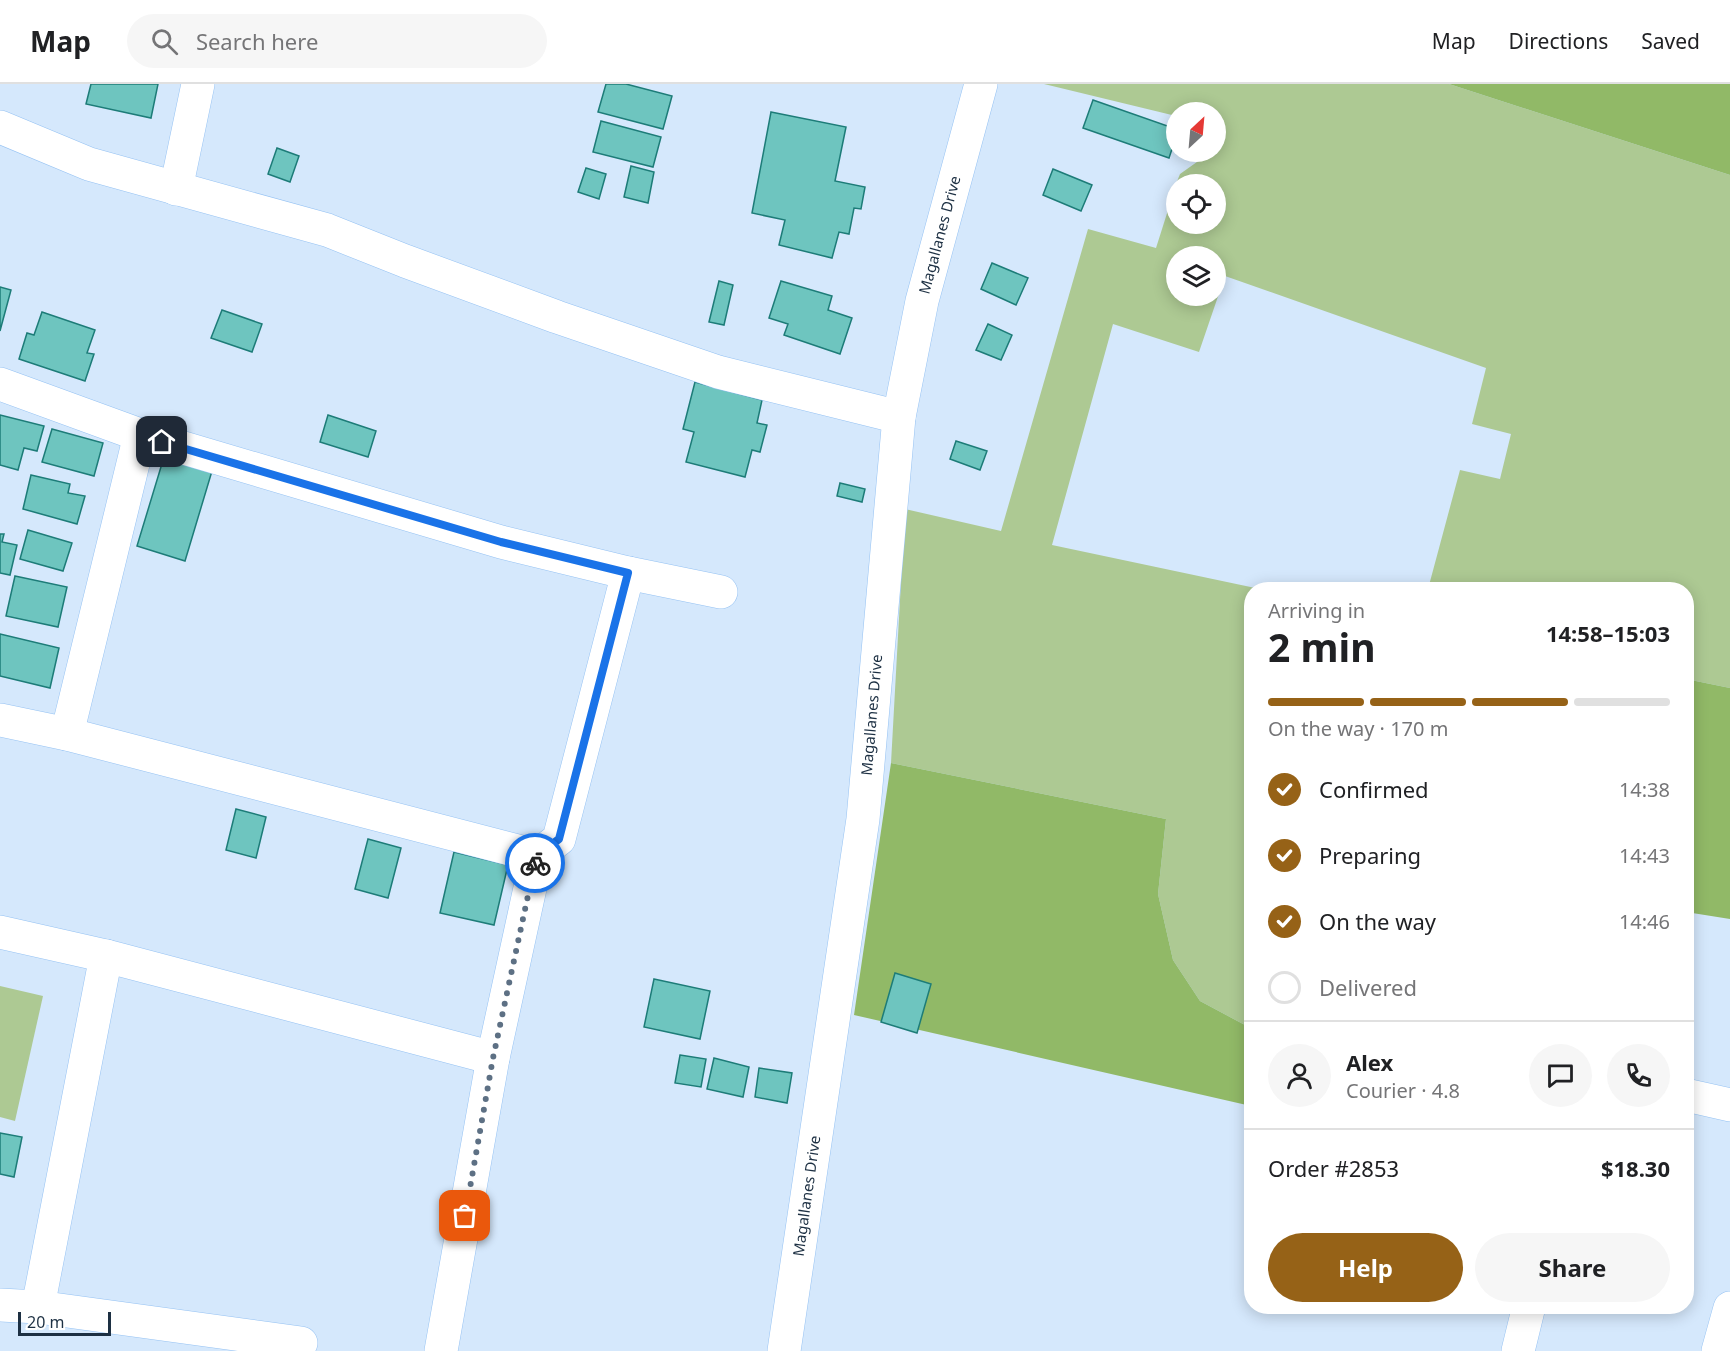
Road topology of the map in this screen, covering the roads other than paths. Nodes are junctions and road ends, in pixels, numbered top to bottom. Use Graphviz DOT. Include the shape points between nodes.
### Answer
graph roads {
  1 [pos="198,84"];
  2 [pos="981,84"];
  3 [pos="0,127"];
  4 [pos="176,189"];
  5 [pos="0,384"];
  6 [pos="899,417"];
  7 [pos="140,435"];
  8 [pos="628,573"];
  9 [pos="721,592"];
  10 [pos="0,720"];
  11 [pos="67,734"];
  12 [pos="537,856"];
  13 [pos="0,932"];
  14 [pos="106,956"];
  15 [pos="493,1058"];
  16 [pos="1694,1097"];
  17 [pos="1730,1106"];
  18 [pos="0,1305"];
  19 [pos="38,1307"];
  20 [pos="1730,1308"];
  21 [pos="1527,1314"];
  22 [pos="301,1343"];
  23 [pos="441,1351"];
  24 [pos="784,1351"];
  25 [pos="1518,1351"];
  26 [pos="1718,1351"];
  1 -- 4 [label="street"];
  2 -- 6 [label="street, Magallanes Drive" via="922,301"];
  3 -- 4 [label="street" via="89,164"];
  4 -- 6 [label="street" via="327,230 546,314 718,372"];
  5 -- 7 [label="street"];
  6 -- 24 [label="street, Magallanes Drive" via="863,819"];
  7 -- 8 [label="street" via="501,542"];
  7 -- 11 [label="street"];
  8 -- 9 [label="street"];
  8 -- 12 [label="street" via="559,839"];
  10 -- 11 [label="street"];
  11 -- 12 [label="street"];
  12 -- 15 [label="street"];
  13 -- 14 [label="street"];
  14 -- 15 [label="street"];
  14 -- 19 [label="street"];
  15 -- 23 [label="street"];
  16 -- 17 [label="street"];
  18 -- 19 [label="street"];
  19 -- 22 [label="street"];
  20 -- 26 [label="street"];
  21 -- 25 [label="street"];
}
